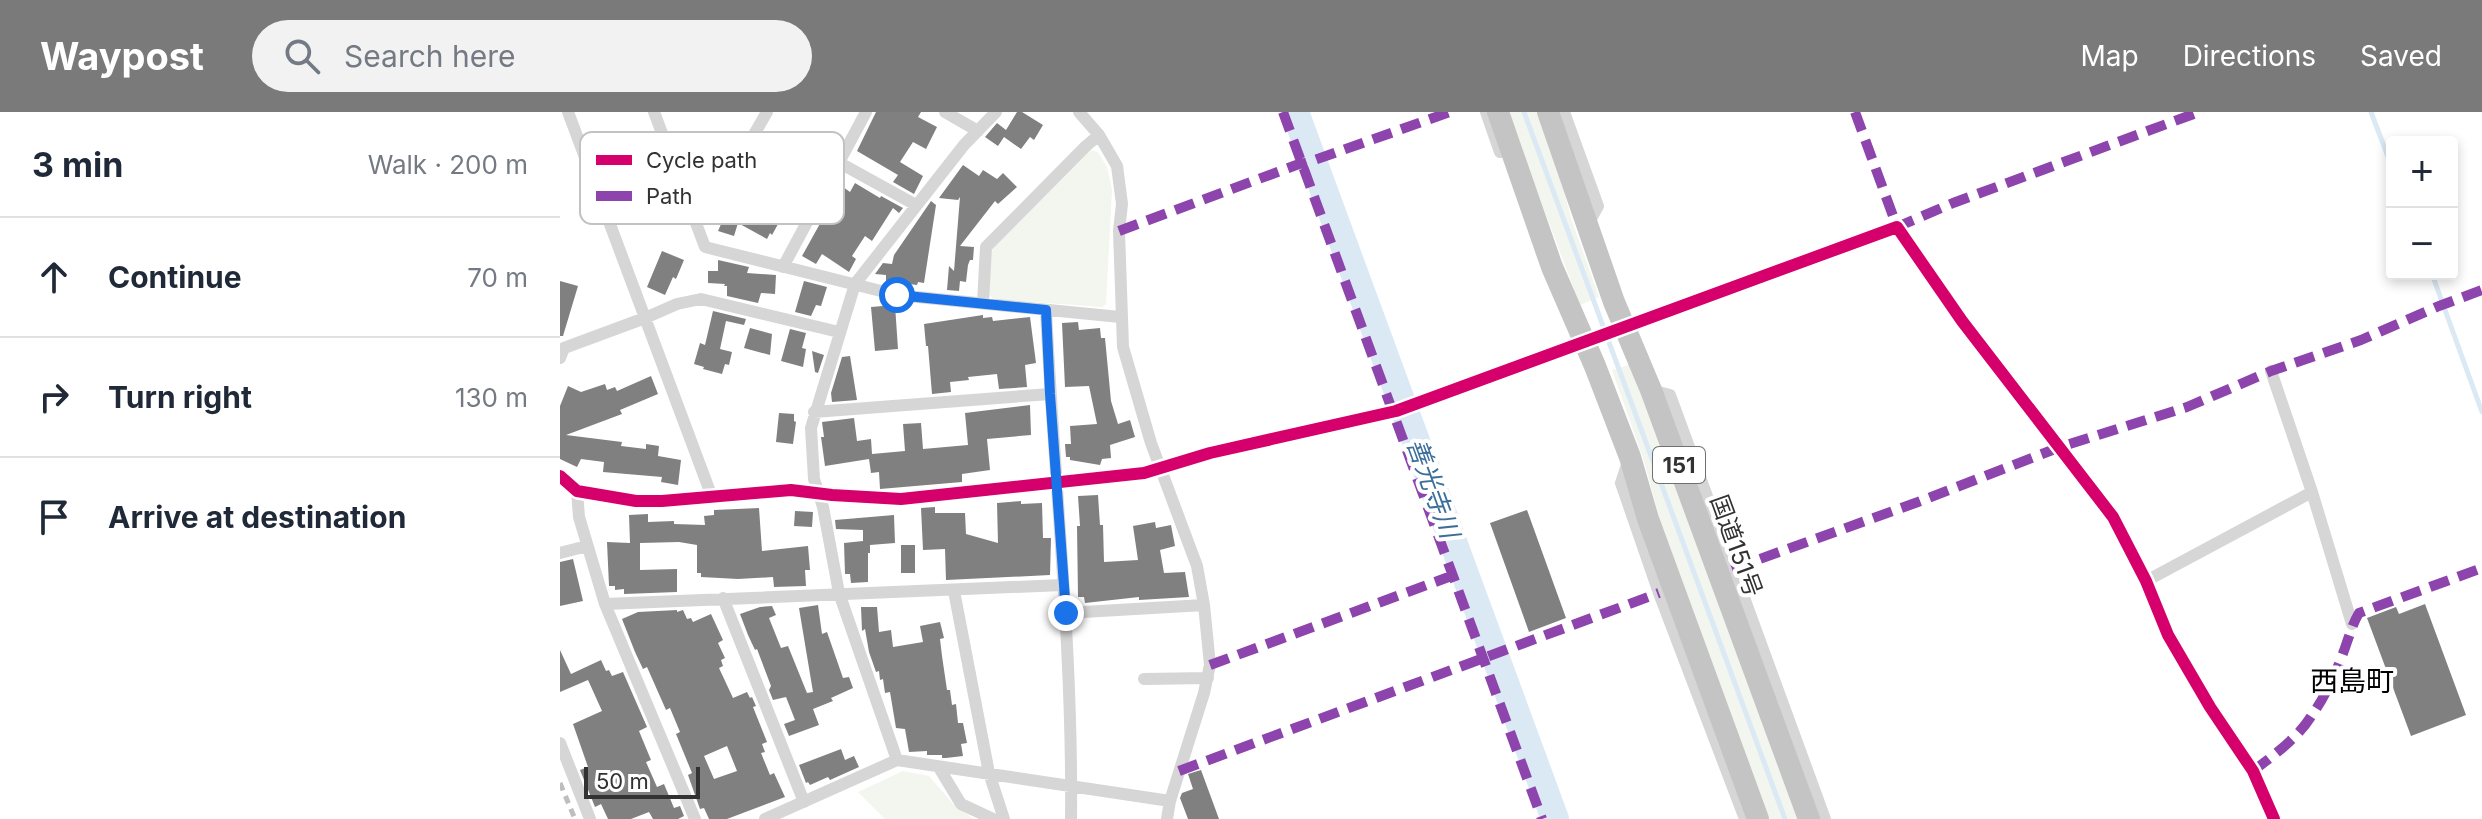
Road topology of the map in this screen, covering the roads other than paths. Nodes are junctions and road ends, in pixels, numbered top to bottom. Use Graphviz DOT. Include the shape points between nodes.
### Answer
graph roads {
  1 [pos="568,112"];
  2 [pos="654,112"];
  3 [pos="767,112"];
  4 [pos="866,112"];
  5 [pos="945,112"];
  6 [pos="996,112"];
  7 [pos="1079,112"];
  8 [pos="1486,112"];
  9 [pos="1498,112"];
  10 [pos="1548,112"];
  11 [pos="1564,112"];
  12 [pos="978,131"];
  13 [pos="662,132"];
  14 [pos="755,132"];
  15 [pos="1099,135"];
  16 [pos="580,144"];
  17 [pos="844,151"];
  18 [pos="844,165"];
  19 [pos="916,205"];
  20 [pos="610,224"];
  21 [pos="696,224"];
  22 [pos="806,224"];
  23 [pos="1586,226"];
  24 [pos="783,267"];
  25 [pos="1552,267"];
  26 [pos="855,284"];
  27 [pos="983,303"];
  28 [pos="1046,310"];
  29 [pos="1120,317"];
  30 [pos="645,318"];
  31 [pos="1626,327"];
  32 [pos="839,332"];
  33 [pos="1585,341"];
  34 [pos="561,351"];
  35 [pos="2271,371"];
  36 [pos="1651,390"];
  37 [pos="1050,394"];
  38 [pos="814,412"];
  39 [pos="1630,457"];
  40 [pos="1162,468"];
  41 [pos="560,476"];
  42 [pos="1058,482"];
  43 [pos="577,491"];
  44 [pos="2312,492"];
  45 [pos="818,493"];
  46 [pos="712,497"];
  47 [pos="587,546"];
  48 [pos="560,553"];
  49 [pos="2146,581"];
  50 [pos="1063,585"];
  51 [pos="954,591"];
  52 [pos="839,593"];
  53 [pos="723,598"];
  54 [pos="605,604"];
  55 [pos="1204,605"];
  56 [pos="1066,613"];
  57 [pos="2352,624"];
  58 [pos="1208,678"];
  59 [pos="1144,679"];
  60 [pos="560,743"];
  61 [pos="897,760"];
  62 [pos="938,766"];
  63 [pos="989,773"];
  64 [pos="1072,785"];
  65 [pos="1170,801"];
  66 [pos="804,802"];
  67 [pos="590,819"];
  68 [pos="695,819"];
  69 [pos="765,819"];
  70 [pos="993,819"];
  71 [pos="1004,819"];
  72 [pos="1071,819"];
  73 [pos="1167,819"];
  74 [pos="1745,819"];
  75 [pos="1758,819"];
  76 [pos="1809,819"];
  77 [pos="1825,819"];
  78 [pos="2274,819"];
  1 -- 16 [label="street"];
  2 -- 13 [label="street"];
  3 -- 14 [label="street"];
  4 -- 17 [label="street"];
  5 -- 12 [label="street"];
  6 -- 12 [label="street"];
  7 -- 15 [label="street"];
  8 -- 25 [label="street" via="1543,270"];
  9 -- 25 [label="highway, 151"];
  10 -- 23 [label="highway, 国道151号 / 151"];
  11 -- 23 [label="street" via="1598,206"];
  12 -- 19 [label="street"];
  15 -- 27 [label="street" via="986,247"];
  15 -- 29 [label="street" via="1121,183"];
  18 -- 19 [label="street"];
  19 -- 26 [label="street"];
  20 -- 30 [label="street"];
  21 -- 24 [label="street" via="705,247"];
  22 -- 24 [label="street"];
  23 -- 31 [label="highway, 国道151号 / 151"];
  24 -- 26 [label="street"];
  25 -- 33 [label="highway, 151"];
  26 -- 27 [label="street" via="897,295"];
  26 -- 32 [label="street"];
  27 -- 28 [label="street"];
  28 -- 29 [label="street"];
  28 -- 37 [label="street"];
  29 -- 40 [label="street" via="1132,383"];
  30 -- 32 [label="street" via="701,299"];
  30 -- 34 [label="street"];
  30 -- 46 [label="street"];
  31 -- 33 [label="street"];
  31 -- 36 [label="highway, 国道151号 / 151"];
  31 -- 49 [label="street" via="1897,227 1962,321 2113,517"];
  32 -- 38 [label="street"];
  33 -- 39 [label="highway, 151"];
  33 -- 40 [label="street" via="1396,411"];
  35 -- 44 [label="street"];
  36 -- 76 [label="highway, 国道151号 / 151"];
  36 -- 77 [label="street" via="1670,395"];
  37 -- 38 [label="street"];
  37 -- 42 [label="street"];
  38 -- 45 [label="street"];
  39 -- 74 [label="street" via="1621,483"];
  39 -- 75 [label="highway, 151"];
  40 -- 42 [label="street"];
  40 -- 55 [label="street" via="1197,566"];
  41 -- 43 [label="street"];
  42 -- 45 [label="street" via="901,499"];
  42 -- 50 [label="street"];
  43 -- 46 [label="street" via="636,501"];
  43 -- 47 [label="street"];
  44 -- 49 [label="street"];
  44 -- 57 [label="street"];
  45 -- 46 [label="street" via="791,490"];
  45 -- 52 [label="street"];
  47 -- 48 [label="street"];
  47 -- 54 [label="street"];
  49 -- 78 [label="street" via="2168,635 2253,771"];
  50 -- 51 [label="street"];
  50 -- 56 [label="street"];
  51 -- 52 [label="street"];
  51 -- 63 [label="street"];
  52 -- 53 [label="street"];
  52 -- 61 [label="street"];
  53 -- 54 [label="street"];
  53 -- 66 [label="street"];
  54 -- 68 [label="street"];
  55 -- 56 [label="street"];
  55 -- 58 [label="street"];
  56 -- 64 [label="street"];
  58 -- 59 [label="street"];
  58 -- 65 [label="street"];
  60 -- 67 [label="street"];
  61 -- 62 [label="street"];
  61 -- 66 [label="street"];
  62 -- 63 [label="street"];
  62 -- 70 [label="street" via="961,804"];
  63 -- 64 [label="street"];
  63 -- 71 [label="street"];
  64 -- 65 [label="street"];
  64 -- 72 [label="street"];
  65 -- 73 [label="street"];
  66 -- 69 [label="street"];
}
